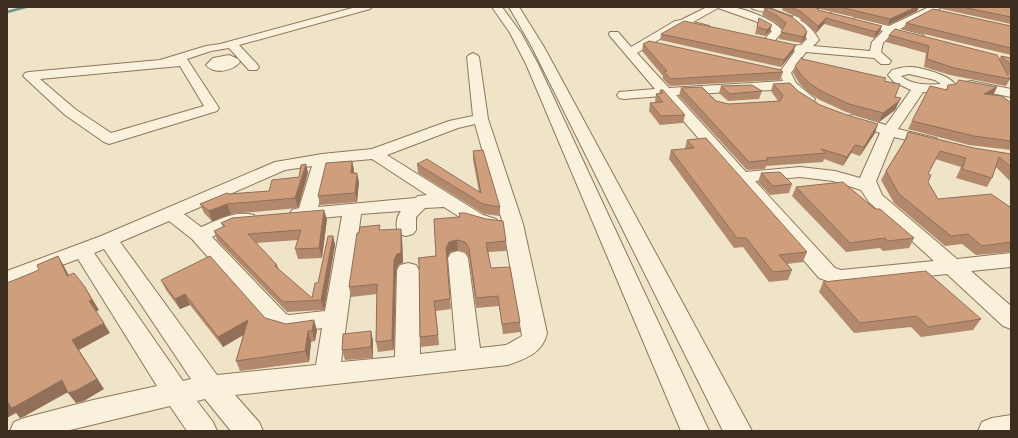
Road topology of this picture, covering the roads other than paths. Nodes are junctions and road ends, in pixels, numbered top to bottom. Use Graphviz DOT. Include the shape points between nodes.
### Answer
graph roads {
  1 [pos="367,7"];
  2 [pos="498,7"];
  3 [pos="514,7"];
  4 [pos="714,7"];
  5 [pos="722,7"];
  6 [pos="835,7"];
  7 [pos="910,7"];
  8 [pos="763,9"];
  9 [pos="936,11"];
  10 [pos="741,12"];
  11 [pos="819,12"];
  12 [pos="787,13"];
  13 [pos="684,23"];
  14 [pos="715,30"];
  15 [pos="890,30"];
  16 [pos="614,34"];
  17 [pos="524,37"];
  18 [pos="928,39"];
  19 [pos="646,42"];
  20 [pos="232,44"];
  21 [pos="662,45"];
  22 [pos="215,47"];
  23 [pos="803,49"];
  24 [pos="171,52"];
  25 [pos="631,52"];
  26 [pos="876,55"];
  27 [pos="473,57"];
  28 [pos="214,63"];
  29 [pos="161,64"];
  30 [pos="253,67"];
  31 [pos="189,70"];
  32 [pos="901,71"];
  33 [pos="784,77"];
  34 [pos="946,80"];
  35 [pos="752,86"];
  36 [pos="919,88"];
  37 [pos="704,89"];
  38 [pos="666,91"];
  39 [pos="1011,93"];
  40 [pos="624,95"];
  41 [pos="715,99"];
  42 [pos="771,100"];
  43 [pos="820,106"];
  44 [pos="841,115"];
  45 [pos="481,119"];
  46 [pos="890,131"];
  47 [pos="946,145"];
  48 [pos="375,154"];
  49 [pos="322,159"];
  50 [pos="742,177"];
  51 [pos="608,179"];
  52 [pos="585,180"];
  53 [pos="868,186"];
  54 [pos="425,197"];
  55 [pos="352,210"];
  56 [pos="170,213"];
  57 [pos="307,213"];
  58 [pos="284,216"];
  59 [pos="261,218"];
  60 [pos="513,224"];
  61 [pos="406,230"];
  62 [pos="199,235"];
  63 [pos="108,240"];
  64 [pos="82,250"];
  65 [pos="458,258"];
  66 [pos="1011,260"];
  67 [pos="952,266"];
  68 [pos="408,270"];
  69 [pos="7,279"];
  70 [pos="335,318"];
  71 [pos="1011,320"];
  72 [pos="469,358"];
  73 [pos="407,366"];
  74 [pos="327,374"];
  75 [pos="211,387"];
  76 [pos="176,393"];
  77 [pos="1011,428"];
  78 [pos="24,431"];
  79 [pos="203,431"];
  80 [pos="249,431"];
  81 [pos="695,431"];
  82 [pos="738,431"];
  83 [pos="992,431"];
  1 -- 20 [label="street"];
  2 -- 17 [label="street"];
  3 -- 17 [label="street"];
  4 -- 13 [label="street"];
  5 -- 10 [label="street"];
  6 -- 11 [label="street"];
  7 -- 9 [label="street"];
  8 -- 10 [label="street"];
  8 -- 12 [label="street"];
  9 -- 15 [label="street"];
  10 -- 23 [label="street" via="778,31 765,41"];
  11 -- 12 [label="street"];
  11 -- 15 [label="street"];
  12 -- 23 [label="street" via="811,33 813,40"];
  13 -- 14 [label="street"];
  13 -- 19 [label="street" via="679,23"];
  15 -- 18 [label="street"];
  15 -- 26 [label="street" via="878,42"];
  16 -- 25 [label="street"];
  17 -- 51 [label="street"];
  17 -- 52 [label="street"];
  19 -- 21 [label="street"];
  19 -- 25 [label="street"];
  20 -- 22 [label="street"];
  20 -- 30 [label="street"];
  22 -- 24 [label="street" via="214,44"];
  22 -- 28 [label="street"];
  22 -- 28 [label="street" via="234,62 218,67"];
  22 -- 29 [label="street"];
  23 -- 26 [label="street"];
  23 -- 33 [label="street"];
  25 -- 38 [label="street"];
  26 -- 32 [label="street"];
  27 -- 45 [label="street"];
  28 -- 31 [label="street"];
  29 -- 31 [label="street" via="184,62"];
  29 -- 31 [label="street" via="29,76 70,112 109,139 212,108"];
  32 -- 34 [label="street" via="930,74"];
  32 -- 36 [label="street" via="894,75 896,78"];
  33 -- 35 [label="street"];
  33 -- 43 [label="street" via="801,95"];
  34 -- 36 [label="street" via="949,84 941,89"];
  34 -- 39 [label="street"];
  35 -- 37 [label="street"];
  35 -- 42 [label="street"];
  36 -- 46 [label="street"];
  37 -- 38 [label="street"];
  37 -- 41 [label="street"];
  38 -- 40 [label="street"];
  38 -- 50 [label="street"];
  44 -- 46 [label="street"];
  45 -- 48 [label="street" via="454,124"];
  45 -- 60 [label="street"];
  46 -- 47 [label="street"];
  46 -- 53 [label="street" via="867,182"];
  48 -- 49 [label="street"];
  48 -- 54 [label="street"];
  49 -- 56 [label="street" via="281,166"];
  49 -- 57 [label="street"];
  50 -- 53 [label="street" via="800,172 834,176"];
  50 -- 67 [label="street" via="832,276 839,278"];
  51 -- 52 [label="street"];
  51 -- 82 [label="street"];
  52 -- 81 [label="street"];
  53 -- 67 [label="street" via="875,198"];
  54 -- 55 [label="street"];
  54 -- 60 [label="street" via="447,201 482,222"];
  54 -- 61 [label="street" via="407,215"];
  55 -- 57 [label="street"];
  55 -- 70 [label="street"];
  56 -- 62 [label="street"];
  56 -- 63 [label="street"];
  57 -- 58 [label="street"];
  59 -- 62 [label="street" via="231,221"];
  60 -- 72 [label="street" via="534,339 530,344 508,355"];
  62 -- 70 [label="street" via="278,321 289,324"];
  63 -- 64 [label="street"];
  63 -- 75 [label="street"];
  64 -- 69 [label="street"];
  64 -- 76 [label="street"];
  65 -- 72 [label="street"];
  66 -- 67 [label="street"];
  67 -- 71 [label="street"];
  68 -- 73 [label="street"];
  70 -- 74 [label="street"];
  72 -- 73 [label="street"];
  73 -- 74 [label="street"];
  74 -- 75 [label="street"];
  75 -- 76 [label="street"];
  75 -- 80 [label="street"];
  76 -- 78 [label="street"];
  76 -- 79 [label="street"];
  77 -- 83 [label="street"];
}
